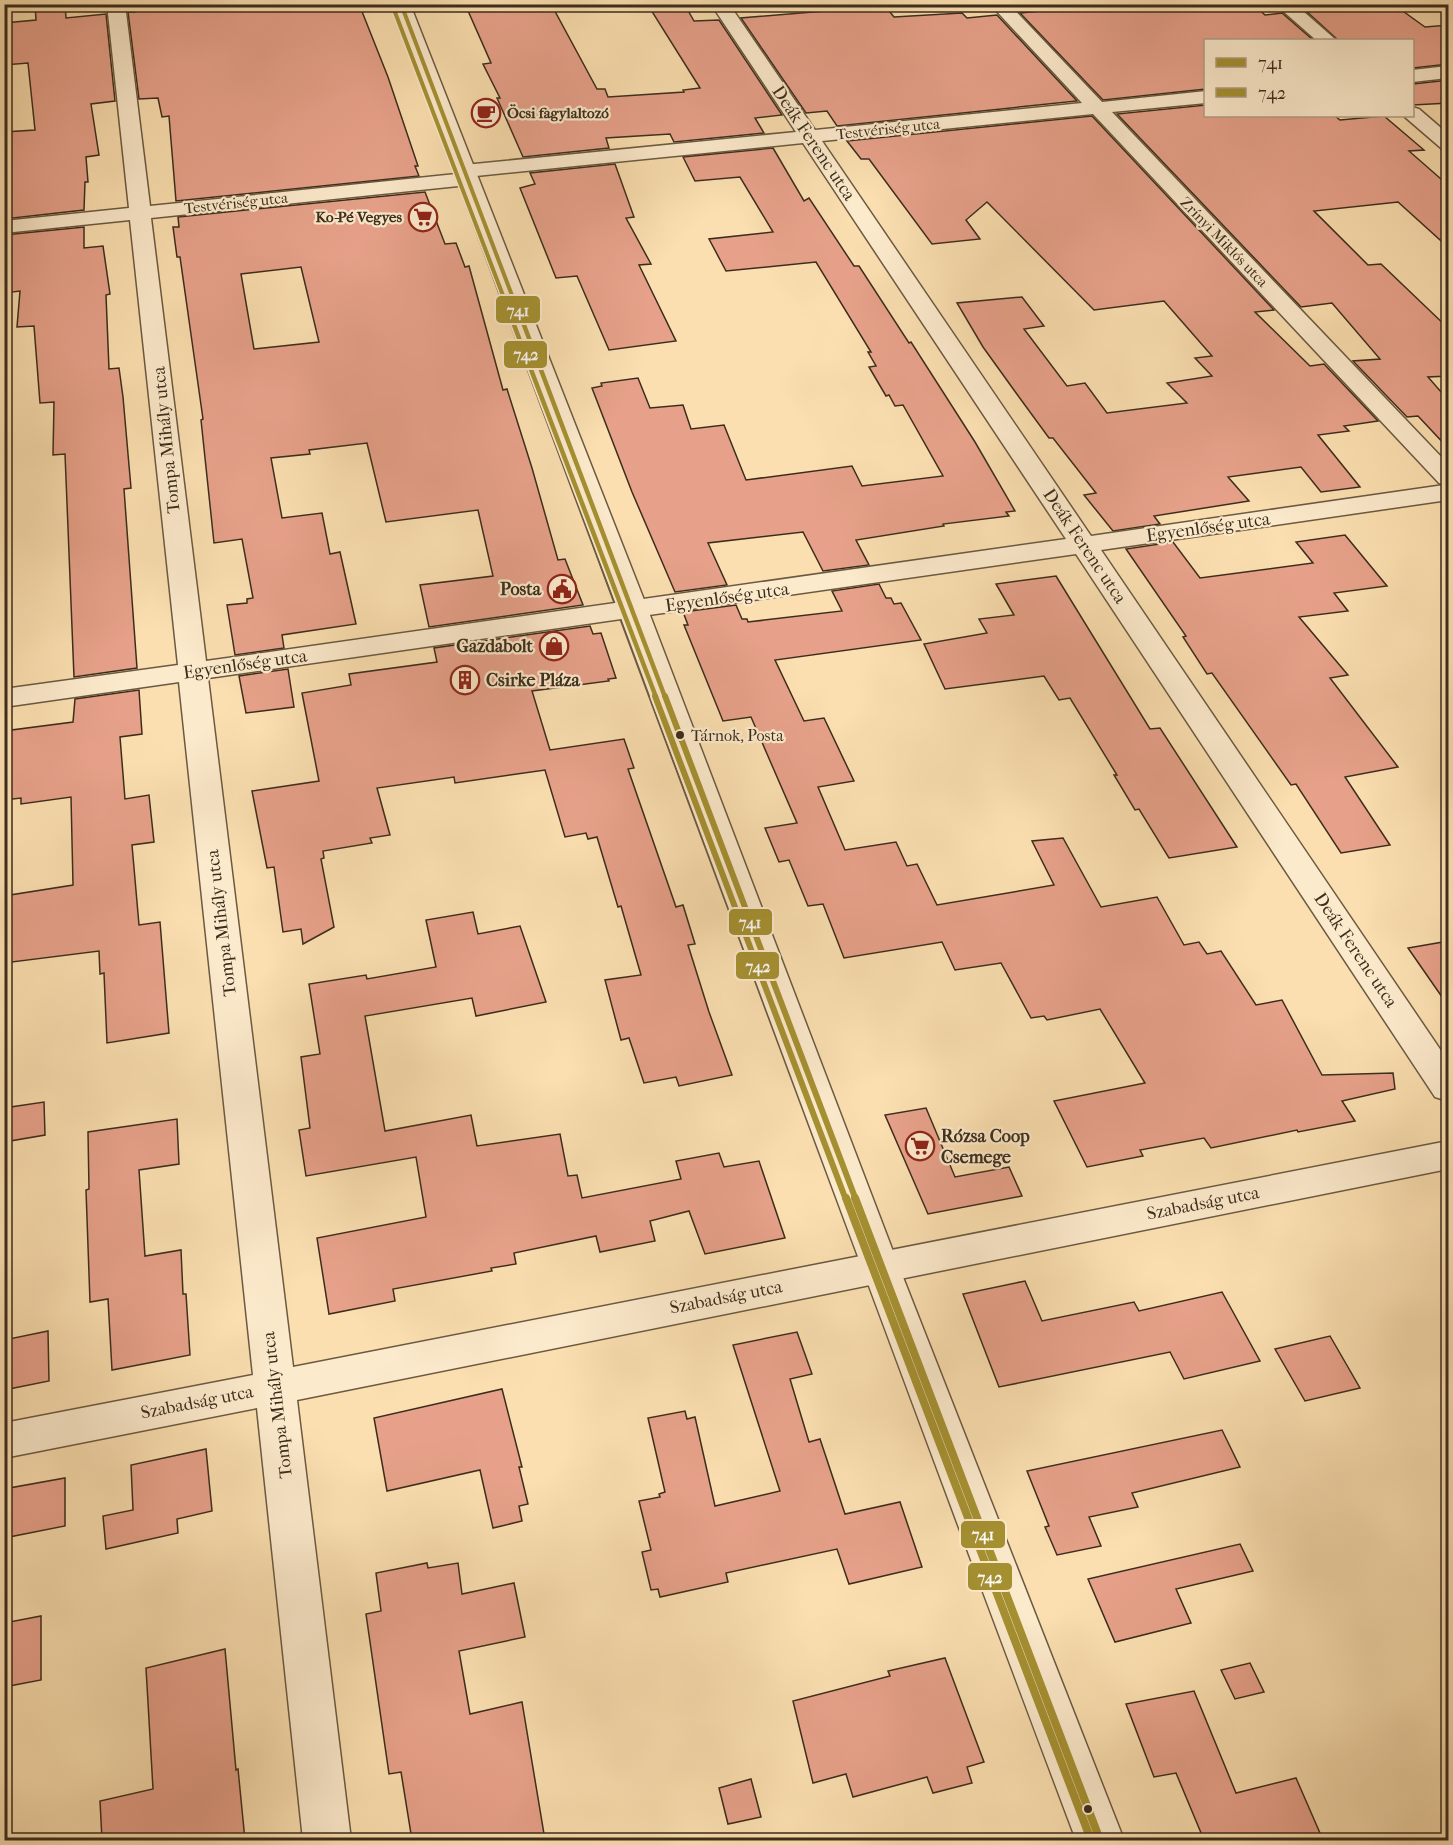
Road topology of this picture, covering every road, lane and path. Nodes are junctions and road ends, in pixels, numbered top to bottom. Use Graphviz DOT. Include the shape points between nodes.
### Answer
graph roads {
  1 [pos="116,4"];
  2 [pos="401,4"];
  3 [pos="720,4"];
  4 [pos="999,4"];
  5 [pos="1284,4"];
  6 [pos="1326,39"];
  7 [pos="1449,72"];
  8 [pos="1414,76"];
  9 [pos="1204,97"];
  10 [pos="1097,108"];
  11 [pos="1414,113"];
  12 [pos="810,137"];
  13 [pos="1449,144"];
  14 [pos="466,175"];
  15 [pos="140,213"];
  16 [pos="4,227"];
  17 [pos="1449,478"];
  18 [pos="1449,492"];
  19 [pos="1085,545"];
  20 [pos="634,610"];
  21 [pos="192,672"];
  22 [pos="4,698"];
  23 [pos="1449,1088"];
  24 [pos="1449,1155"];
  25 [pos="880,1267"];
  26 [pos="274,1387"];
  27 [pos="4,1441"];
  28 [pos="327,1840"];
  29 [pos="1100,1840"];
  1 -- 15 [label="street, Tompa Mihály utca"];
  2 -- 14 [label="street"];
  3 -- 12 [label="street, Deák Ferenc utca"];
  4 -- 10 [label="street, Zrínyi Miklós utca"];
  5 -- 6 [label="street"];
  7 -- 8 [label="street"];
  9 -- 10 [label="street, Testvériség utca"];
  10 -- 12 [label="street, Testvériség utca"];
  10 -- 17 [label="street, Zrínyi Miklós utca"];
  11 -- 13 [label="street"];
  12 -- 14 [label="street, Testvériség utca"];
  12 -- 19 [label="street, Deák Ferenc utca"];
  14 -- 15 [label="street, Testvériség utca"];
  14 -- 20 [label="street"];
  15 -- 16 [label="street, Testvériség utca"];
  15 -- 21 [label="street, Tompa Mihály utca"];
  18 -- 19 [label="street, Egyenlőség utca"];
  19 -- 20 [label="street, Egyenlőség utca"];
  19 -- 23 [label="street, Deák Ferenc utca"];
  20 -- 21 [label="street, Egyenlőség utca"];
  20 -- 25 [label="street"];
  21 -- 22 [label="street, Egyenlőség utca"];
  21 -- 26 [label="street, Tompa Mihály utca"];
  24 -- 25 [label="street, Szabadság utca"];
  25 -- 26 [label="street, Szabadság utca"];
  25 -- 29 [label="street"];
  26 -- 27 [label="street, Szabadság utca"];
  26 -- 28 [label="street, Tompa Mihály utca"];
}
